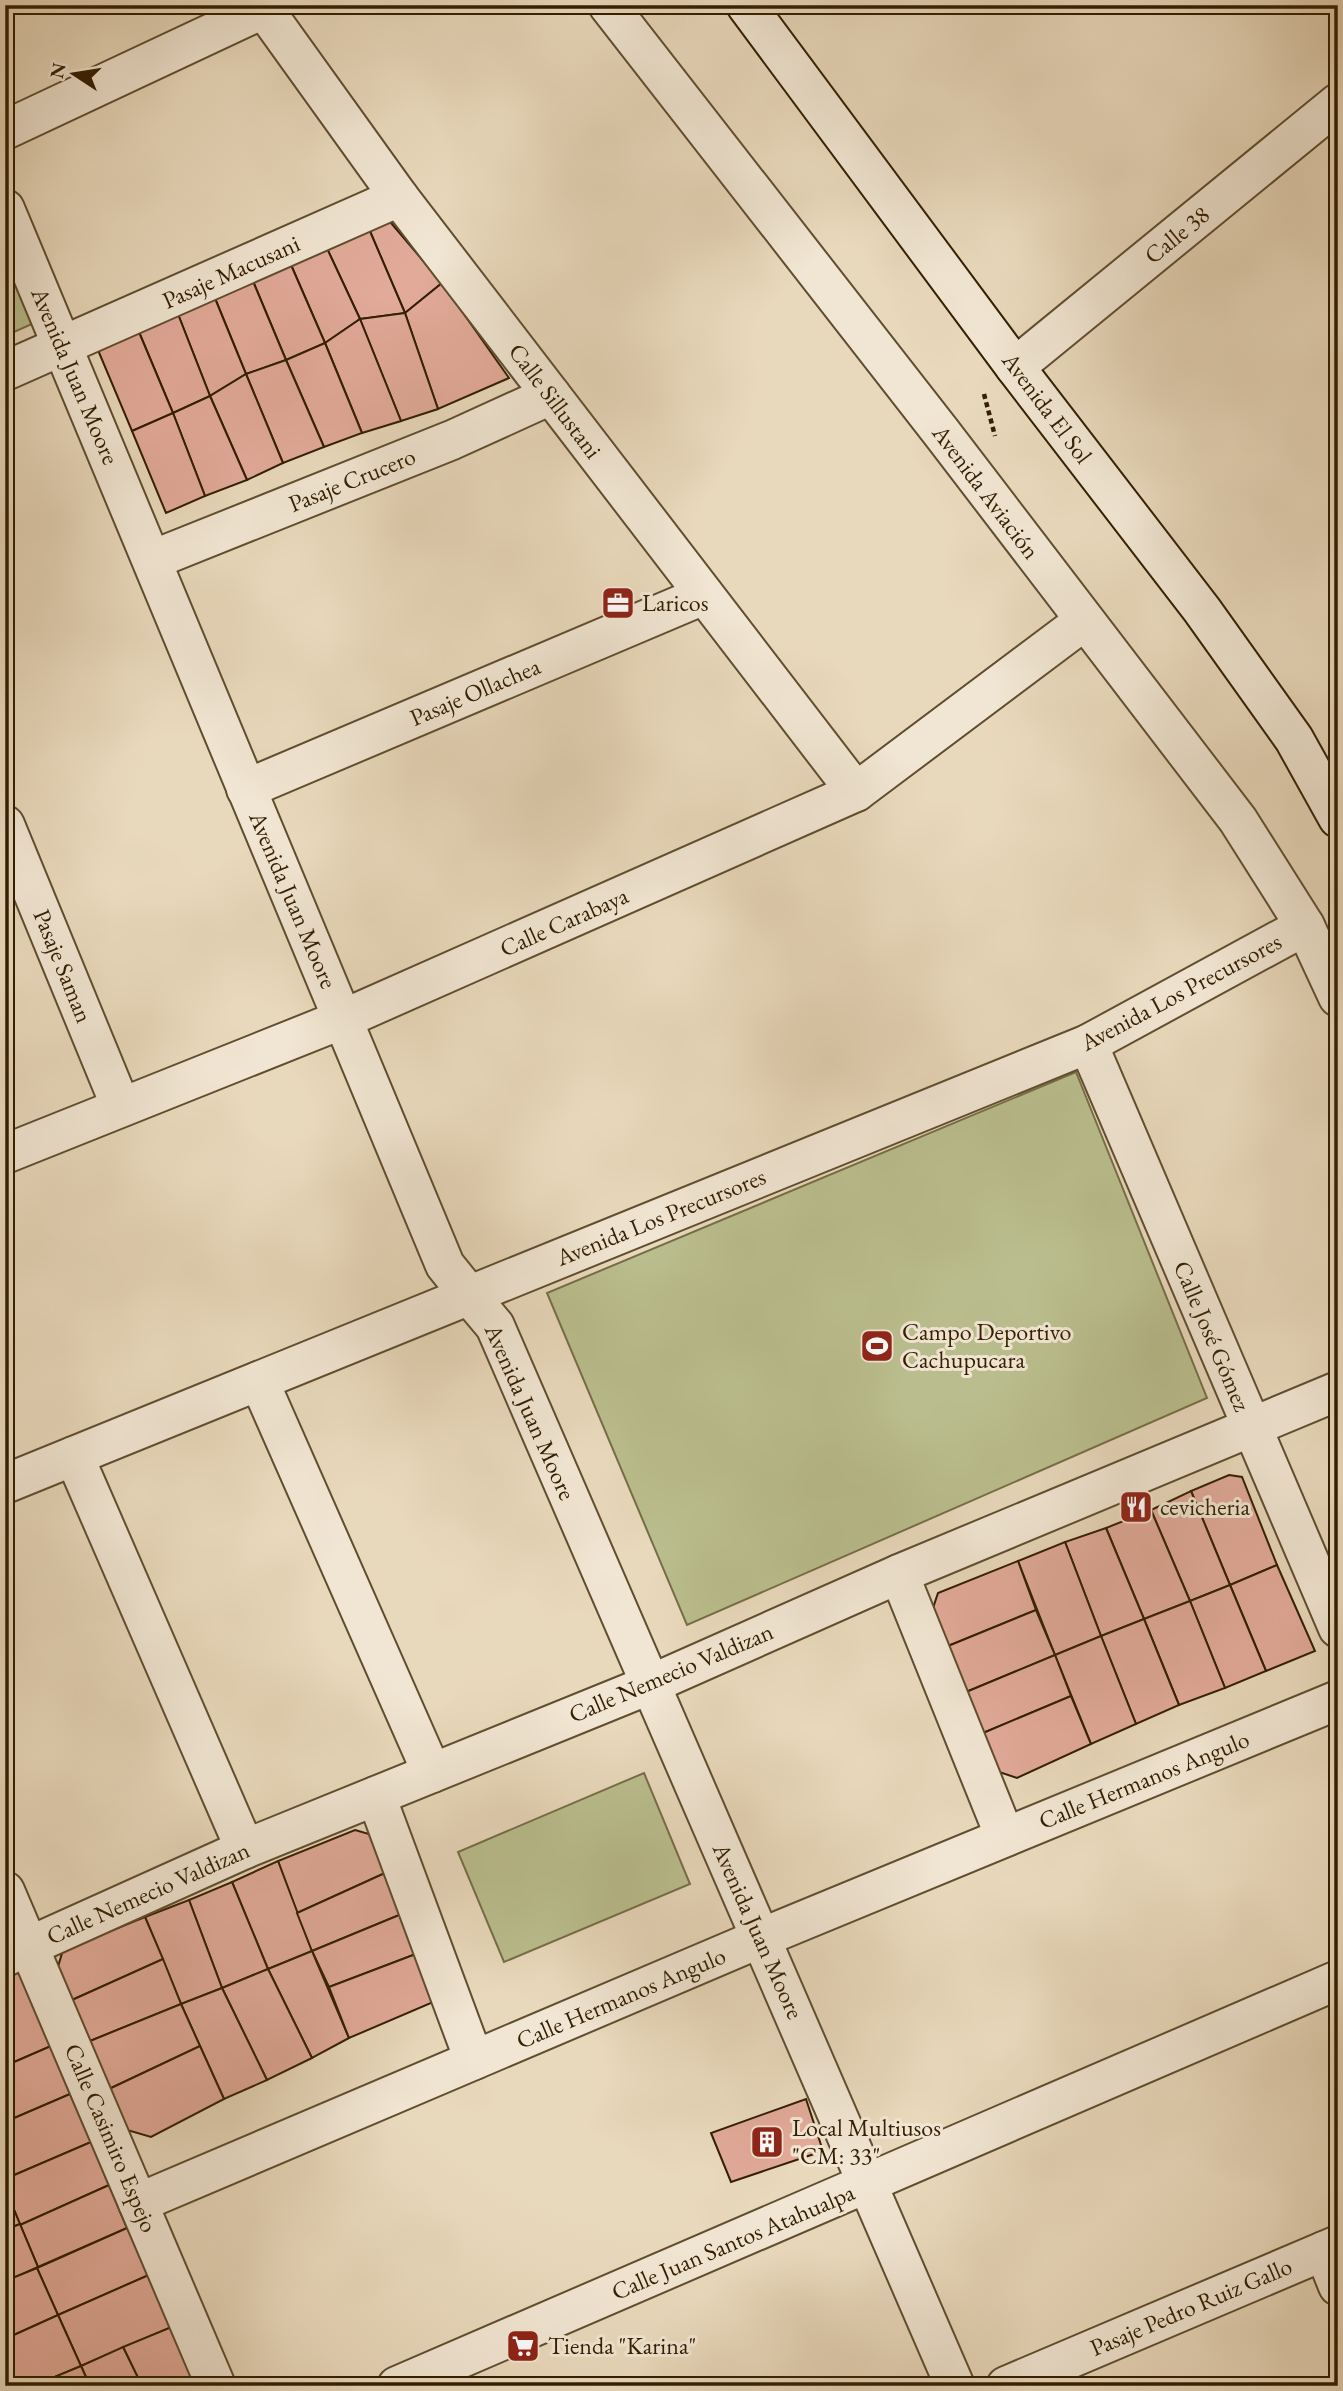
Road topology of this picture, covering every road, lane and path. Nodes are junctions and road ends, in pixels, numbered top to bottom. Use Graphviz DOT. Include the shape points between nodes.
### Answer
graph roads {
  1 [pos="608,5"];
  2 [pos="746,5"];
  3 [pos="262,7"];
  4 [pos="1338,103"];
  5 [pos="5,130"];
  6 [pos="399,197"];
  7 [pos="5,209"];
  8 [pos="992,335"];
  9 [pos="63,347"];
  10 [pos="1016,367"];
  11 [pos="5,372"];
  12 [pos="551,395"];
  13 [pos="984,489"];
  14 [pos="152,560"];
  15 [pos="704,595"];
  16 [pos="1084,621"];
  17 [pos="246,789"];
  18 [pos="856,792"];
  19 [pos="1338,818"];
  20 [pos="5,825"];
  21 [pos="1305,926"];
  22 [pos="1338,996"];
  23 [pos="343,1019"];
  24 [pos="1088,1044"];
  25 [pos="121,1107"];
  26 [pos="5,1154"];
  27 [pos="469,1295"];
  28 [pos="259,1381"];
  29 [pos="1338,1391"];
  30 [pos="1251,1425"];
  31 [pos="74,1456"];
  32 [pos="5,1484"];
  33 [pos="899,1574"];
  34 [pos="1338,1628"];
  35 [pos="649,1685"];
  36 [pos="1338,1700"];
  37 [pos="432,1773"];
  38 [pos="376,1797"];
  39 [pos="1005,1837"];
  40 [pos="244,1849"];
  41 [pos="5,1891"];
  42 [pos="761,1938"];
  43 [pos="17,1952"];
  44 [pos="1338,1980"];
  45 [pos="474,2060"];
  46 [pos="870,2184"];
  47 [pos="138,2203"];
  48 [pos="1331,2248"];
  49 [pos="1338,2286"];
  50 [pos="216,2386"];
  51 [pos="397,2386"];
  52 [pos="955,2386"];
  53 [pos="1006,2386"];
  1 -- 13 [label="street, Avenida Aviación"];
  2 -- 8 [label="street, Avenida El Sol"];
  3 -- 5 [label="street"];
  3 -- 6 [label="street, Calle Sillustani"];
  4 -- 10 [label="street, Calle 38"];
  6 -- 9 [label="street, Pasaje Macusani"];
  6 -- 12 [label="street, Calle Sillustani"];
  7 -- 9 [label="street, Avenida Juan Moore"];
  8 -- 10 [label="street, Avenida El Sol"];
  8 -- 13 [label="path" via="980,378 1003,465"];
  9 -- 11 [label="street, Pasaje Macusani"];
  9 -- 14 [label="street, Avenida Juan Moore"];
  10 -- 19 [label="street, Avenida El Sol" via="1218,631 1294,738"];
  12 -- 14 [label="street, Pasaje Crucero" via="452,440"];
  12 -- 15 [label="street, Calle Sillustani"];
  13 -- 16 [label="street, Avenida Aviación"];
  14 -- 17 [label="street, Avenida Juan Moore"];
  15 -- 17 [label="street, Pasaje Ollachea"];
  15 -- 18 [label="street, Calle Sillustani"];
  16 -- 18 [label="street, Calle Carabaya"];
  16 -- 21 [label="street, Avenida Aviación" via="1238,820"];
  17 -- 23 [label="street, Avenida Juan Moore"];
  18 -- 23 [label="street, Calle Carabaya"];
  20 -- 25 [label="street, Pasaje Saman"];
  21 -- 22 [label="street, Avenida Aviación"];
  21 -- 24 [label="street, Avenida Los Precursores"];
  23 -- 25 [label="street, Calle Carabaya"];
  23 -- 27 [label="street, Avenida Juan Moore" via="445,1265"];
  24 -- 27 [label="street, Avenida Los Precursores"];
  24 -- 30 [label="street, Calle José Gómez"];
  25 -- 26 [label="street, Calle Carabaya"];
  27 -- 28 [label="street, Avenida Los Precursores"];
  27 -- 35 [label="street, Avenida Juan Moore" via="495,1326"];
  28 -- 31 [label="street, Avenida Los Precursores"];
  28 -- 37 [label="street"];
  29 -- 30 [label="street, Calle Nemecio Valdizan"];
  30 -- 33 [label="street, Calle Nemecio Valdizan"];
  30 -- 34 [label="street, Calle José Gómez"];
  31 -- 32 [label="street, Avenida Los Precursores"];
  31 -- 40 [label="street"];
  33 -- 35 [label="street, Calle Nemecio Valdizan"];
  33 -- 39 [label="street"];
  35 -- 37 [label="street, Calle Nemecio Valdizan"];
  35 -- 42 [label="street, Avenida Juan Moore"];
  36 -- 39 [label="street, Calle Hermanos Angulo"];
  37 -- 38 [label="street, Calle Nemecio Valdizan"];
  38 -- 40 [label="street, Calle Nemecio Valdizan"];
  38 -- 45 [label="street"];
  39 -- 42 [label="street, Calle Hermanos Angulo"];
  40 -- 43 [label="street, Calle Nemecio Valdizan"];
  41 -- 43 [label="street, Calle Casimiro Espejo"];
  42 -- 45 [label="street, Calle Hermanos Angulo"];
  42 -- 46 [label="street, Avenida Juan Moore"];
  43 -- 47 [label="street, Calle Casimiro Espejo"];
  44 -- 46 [label="street, Calle Juan Santos Atahualpa"];
  45 -- 47 [label="street, Calle Hermanos Angulo"];
  46 -- 51 [label="street, Calle Juan Santos Atahualpa"];
  46 -- 52 [label="street, Avenida Juan Moore"];
  47 -- 50 [label="street, Calle Casimiro Espejo"];
  48 -- 49 [label="street"];
  48 -- 53 [label="street, Pasaje Pedro Ruiz Gallo"];
}
